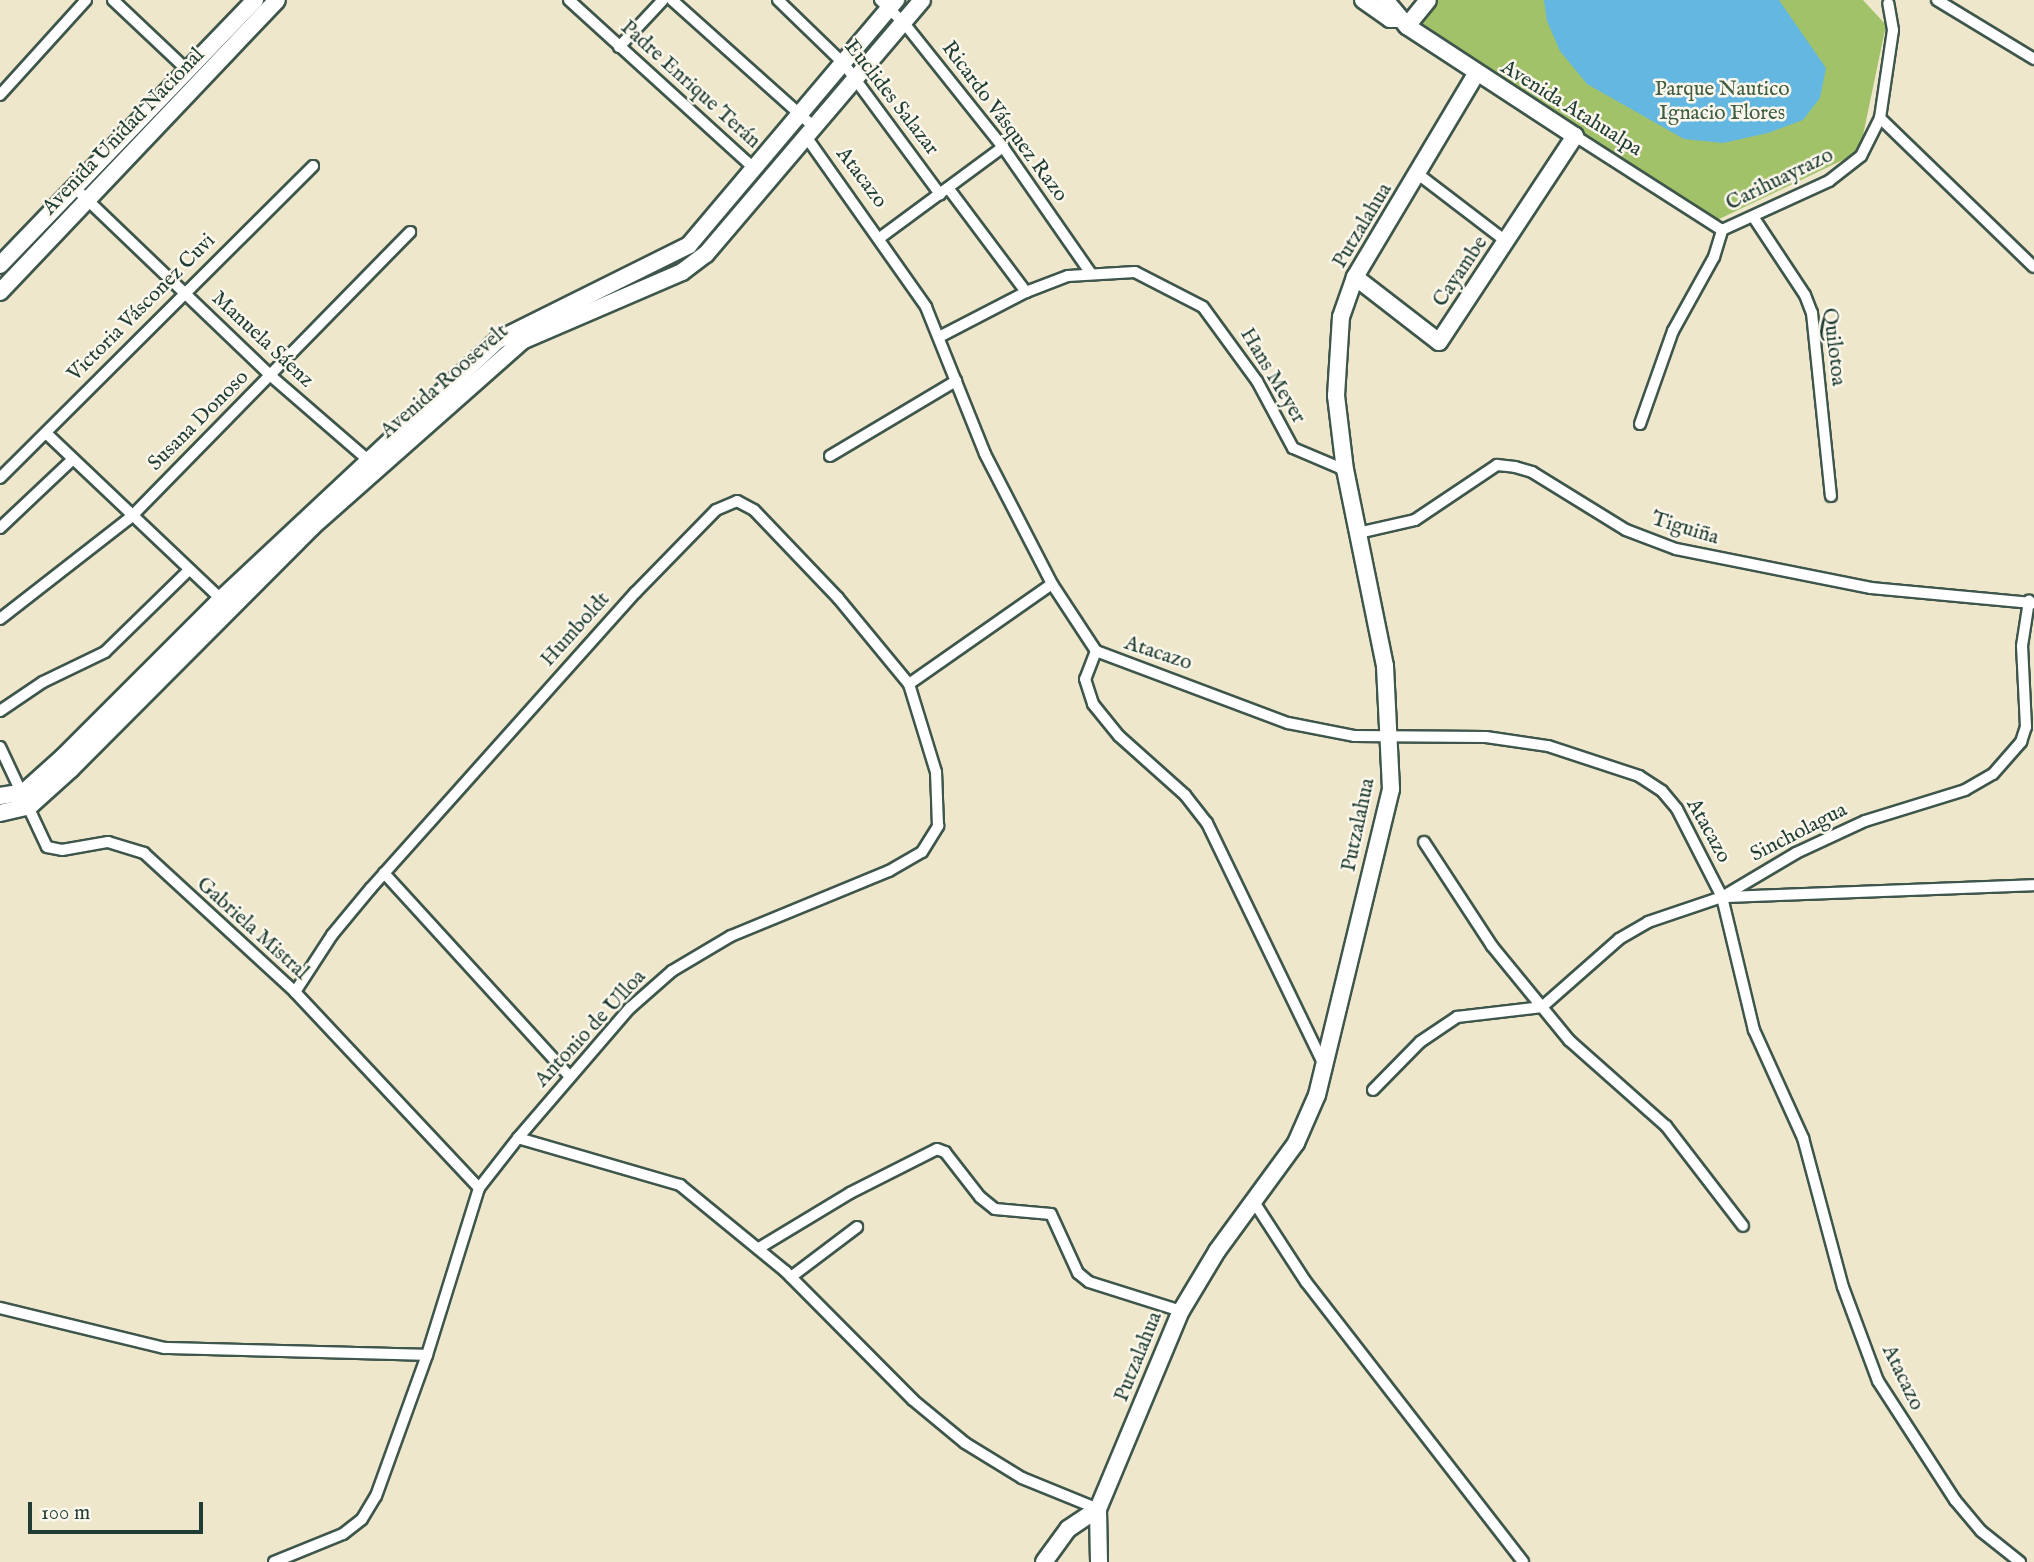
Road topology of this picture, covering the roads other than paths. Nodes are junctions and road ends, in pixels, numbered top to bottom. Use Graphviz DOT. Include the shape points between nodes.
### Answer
graph roads {
  1 [pos="86,0"];
  2 [pos="113,0"];
  3 [pos="255,0"];
  4 [pos="277,0"];
  5 [pos="569,0"];
  6 [pos="663,0"];
  7 [pos="672,0"];
  8 [pos="778,0"];
  9 [pos="922,0"];
  10 [pos="1363,0"];
  11 [pos="1385,0"];
  12 [pos="1428,0"];
  13 [pos="1937,0"];
  14 [pos="1889,1"];
  15 [pos="889,3"];
  16 [pos="1404,22"];
  17 [pos="904,23"];
  18 [pos="619,47"];
  19 [pos="2034,59"];
  20 [pos="844,64"];
  21 [pos="186,69"];
  22 [pos="1476,74"];
  23 [pos="855,79"];
  24 [pos="0,94"];
  25 [pos="801,116"];
  26 [pos="1880,118"];
  27 [pos="811,133"];
  28 [pos="1576,136"];
  29 [pos="1003,147"];
  30 [pos="313,166"];
  31 [pos="755,169"];
  32 [pos="1418,174"];
  33 [pos="73,187"];
  34 [pos="944,191"];
  35 [pos="87,200"];
  36 [pos="1754,218"];
  37 [pos="1722,230"];
  38 [pos="410,232"];
  39 [pos="881,237"];
  40 [pos="1507,242"];
  41 [pos="0,265"];
  42 [pos="2034,267"];
  43 [pos="1090,272"];
  44 [pos="1355,276"];
  45 [pos="0,292"];
  46 [pos="183,292"];
  47 [pos="1026,292"];
  48 [pos="941,336"];
  49 [pos="271,376"];
  50 [pos="956,381"];
  51 [pos="1640,424"];
  52 [pos="46,433"];
  53 [pos="830,456"];
  54 [pos="73,459"];
  55 [pos="368,460"];
  56 [pos="1345,470"];
  57 [pos="0,478"];
  58 [pos="1831,496"];
  59 [pos="131,517"];
  60 [pos="0,528"];
  61 [pos="1358,533"];
  62 [pos="189,569"];
  63 [pos="1052,584"];
  64 [pos="221,599"];
  65 [pos="2032,602"];
  66 [pos="0,619"];
  67 [pos="1096,651"];
  68 [pos="909,684"];
  69 [pos="0,711"];
  70 [pos="1390,733"];
  71 [pos="0,747"];
  72 [pos="0,796"];
  73 [pos="27,799"];
  74 [pos="0,813"];
  75 [pos="1424,842"];
  76 [pos="384,873"];
  77 [pos="2034,886"];
  78 [pos="1722,897"];
  79 [pos="295,992"];
  80 [pos="1542,1007"];
  81 [pos="1323,1063"];
  82 [pos="570,1077"];
  83 [pos="1373,1090"];
  84 [pos="518,1138"];
  85 [pos="479,1188"];
  86 [pos="1254,1202"];
  87 [pos="1743,1226"];
  88 [pos="857,1227"];
  89 [pos="758,1248"];
  90 [pos="791,1277"];
  91 [pos="0,1308"];
  92 [pos="1181,1311"];
  93 [pos="427,1354"];
  94 [pos="1098,1509"];
  95 [pos="274,1562"];
  96 [pos="1044,1562"];
  97 [pos="1099,1562"];
  98 [pos="1523,1562"];
  99 [pos="2020,1562"];
  1 -- 24 [label="street"];
  2 -- 21 [label="street"];
  3 -- 21 [label="street, Avenida Unidad Nacional"];
  4 -- 35 [label="street, Avenida Unidad Nacional"];
  5 -- 18 [label="street, Padre Enrique Terán"];
  6 -- 18 [label="street"];
  7 -- 25 [label="street, Atacazo"];
  8 -- 20 [label="street, Euclides Salazar"];
  9 -- 17 [label="street, Avenida Roosevelt"];
  10 -- 16 [label="street, Avenida Atahualpa" via="1390,19"];
  11 -- 16 [label="street, Avenida Atahualpa"];
  12 -- 16 [label="street"];
  13 -- 19 [label="street"];
  14 -- 26 [label="street, Carihuayrazo" via="1893,30"];
  15 -- 17 [label="street, Ricardo Vásquez Razo"];
  15 -- 20 [label="street, Avenida Roosevelt"];
  16 -- 22 [label="street, Avenida Atahualpa"];
  17 -- 23 [label="street, Avenida Roosevelt"];
  17 -- 29 [label="street, Ricardo Vásquez Razo"];
  18 -- 31 [label="street, Padre Enrique Terán"];
  20 -- 23 [label="street, Euclides Salazar"];
  20 -- 25 [label="street, Avenida Roosevelt"];
  21 -- 33 [label="street, Avenida Unidad Nacional"];
  22 -- 28 [label="street, Avenida Atahualpa"];
  22 -- 32 [label="street, Putzalahua"];
  23 -- 27 [label="street, Avenida Roosevelt"];
  23 -- 34 [label="street, Euclides Salazar"];
  25 -- 27 [label="street, Atacazo"];
  25 -- 31 [label="street, Avenida Roosevelt"];
  26 -- 36 [label="street, Carihuayrazo" via="1861,156 1846,171"];
  26 -- 42 [label="street"];
  27 -- 39 [label="street, Atacazo"];
  27 -- 73 [label="street, Avenida Roosevelt" via="706,254 682,272 533,335 516,347 312,527"];
  28 -- 37 [label="street, Avenida Atahualpa"];
  28 -- 40 [label="street, Cayambe"];
  29 -- 34 [label="street"];
  29 -- 43 [label="street, Ricardo Vásquez Razo"];
  30 -- 46 [label="street, Victoria Vásconez Cuvi"];
  31 -- 55 [label="street, Avenida Roosevelt" via="689,245 513,329"];
  32 -- 40 [label="street"];
  32 -- 44 [label="street, Putzalahua"];
  33 -- 35 [label="street, Manuela Sáenz"];
  33 -- 41 [label="street, Avenida Unidad Nacional"];
  34 -- 39 [label="street"];
  34 -- 47 [label="street, Euclides Salazar"];
  35 -- 45 [label="street, Avenida Unidad Nacional"];
  35 -- 46 [label="street, Manuela Sáenz"];
  36 -- 37 [label="street, Carihuayrazo"];
  36 -- 58 [label="street, Quilotoa" via="1812,313"];
  37 -- 51 [label="street" via="1714,257 1673,331"];
  38 -- 49 [label="street, Susana Donoso"];
  39 -- 48 [label="street, Atacazo"];
  40 -- 44 [label="street, Cayambe" via="1439,342"];
  43 -- 47 [label="street, Hans Meyer"];
  43 -- 56 [label="street, Hans Meyer" via="1135,272 1203,307 1258,381 1293,448"];
  44 -- 56 [label="street, Putzalahua" via="1341,317 1336,396"];
  46 -- 49 [label="street, Manuela Sáenz"];
  46 -- 52 [label="street, Victoria Vásconez Cuvi"];
  47 -- 48 [label="street, Hans Meyer"];
  48 -- 50 [label="street, Atacazo"];
  49 -- 55 [label="street, Manuela Sáenz"];
  49 -- 59 [label="street, Susana Donoso"];
  50 -- 53 [label="street"];
  50 -- 63 [label="street, Atacazo" via="985,454"];
  52 -- 54 [label="street"];
  52 -- 57 [label="street, Victoria Vásconez Cuvi"];
  54 -- 59 [label="street"];
  54 -- 60 [label="street"];
  55 -- 64 [label="street, Avenida Roosevelt"];
  56 -- 61 [label="street, Putzalahua"];
  59 -- 62 [label="street"];
  59 -- 66 [label="street, Susana Donoso"];
  61 -- 65 [label="street, Tiguiña" via="1415,520 1497,465 1532,472 1626,530 1676,549 1871,588"];
  61 -- 70 [label="street, Putzalahua" via="1385,666"];
  62 -- 64 [label="street"];
  62 -- 69 [label="street" via="105,652 43,682"];
  63 -- 67 [label="street, Atacazo"];
  63 -- 68 [label="street"];
  64 -- 73 [label="street, Avenida Roosevelt"];
  65 -- 78 [label="street, Sincholagua" via="2022,646 2026,727 2021,742 1993,774 1965,790 1864,821 1796,853"];
  67 -- 70 [label="street, Atacazo" via="1288,723 1354,736"];
  67 -- 81 [label="street" via="1085,679 1093,704 1207,822"];
  68 -- 76 [label="street, Humboldt" via="838,598 754,510 737,501 716,510 635,593"];
  68 -- 82 [label="street, Antonio de Ulloa" via="936,772 938,826 922,852 889,871 731,936 672,971 630,1008"];
  70 -- 78 [label="street, Atacazo" via="1486,737 1548,746 1639,776 1662,791 1677,809"];
  70 -- 81 [label="street, Putzalahua" via="1391,789"];
  71 -- 73 [label="street, Gabriela Mistral"];
  72 -- 73 [label="street"];
  73 -- 74 [label="street"];
  73 -- 79 [label="street, Gabriela Mistral" via="34,828 47,847 62,850 108,842 144,853"];
  75 -- 80 [label="street" via="1462,905"];
  76 -- 79 [label="street, Humboldt" via="332,935"];
  76 -- 82 [label="street"];
  77 -- 78 [label="street, Atacazo"];
  78 -- 80 [label="street, Sincholagua" via="1647,922 1619,939"];
  78 -- 99 [label="street, Atacazo" via="1754,1030 1803,1138 1843,1287 1878,1381 1955,1500 1981,1531"];
  79 -- 85 [label="street, Gabriela Mistral"];
  80 -- 83 [label="street" via="1457,1017 1426,1037"];
  80 -- 87 [label="street" via="1569,1040 1666,1126"];
  81 -- 86 [label="street, Putzalahua" via="1317,1095 1296,1143"];
  82 -- 84 [label="street, Antonio de Ulloa"];
  84 -- 85 [label="street, Antonio de Ulloa"];
  84 -- 89 [label="street" via="680,1185"];
  85 -- 93 [label="street, Antonio de Ulloa"];
  86 -- 92 [label="street, Putzalahua"];
  86 -- 98 [label="street" via="1307,1282"];
  88 -- 90 [label="street"];
  89 -- 90 [label="street"];
  89 -- 92 [label="street" via="850,1192 937,1149 945,1152 995,1209 1051,1214 1078,1273 1089,1282"];
  90 -- 94 [label="street" via="913,1400 965,1443 1022,1478"];
  91 -- 93 [label="street" via="164,1349"];
  92 -- 94 [label="street, Putzalahua"];
  93 -- 95 [label="street, Antonio de Ulloa" via="376,1496 362,1519 343,1534"];
  94 -- 96 [label="street" via="1068,1529"];
  94 -- 97 [label="street, Putzalahua"];
}
